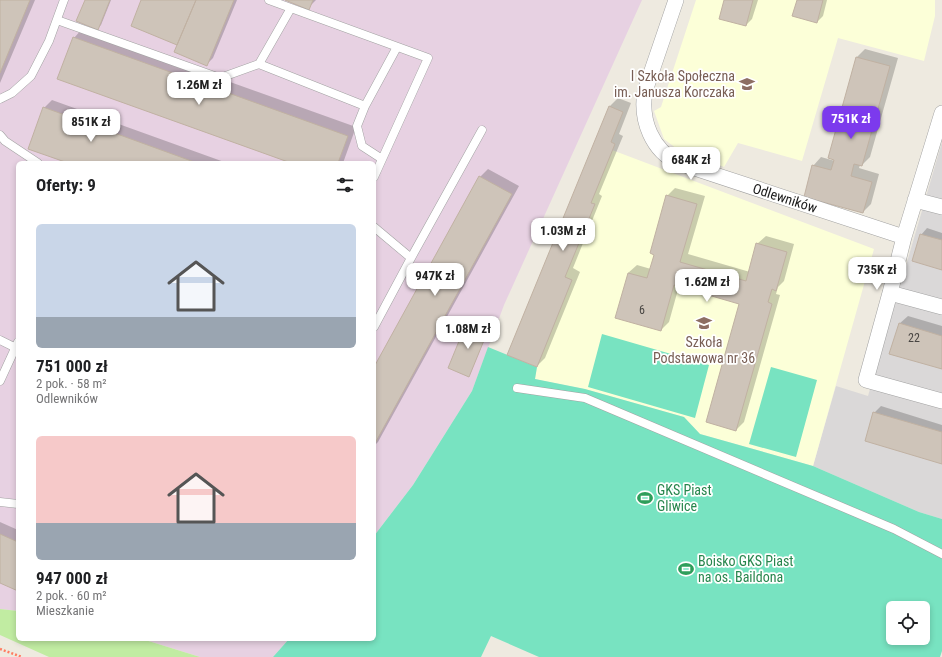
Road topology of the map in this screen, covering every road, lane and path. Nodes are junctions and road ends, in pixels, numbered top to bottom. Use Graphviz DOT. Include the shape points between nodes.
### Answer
graph roads {
  1 [pos="64,0"];
  2 [pos="269,0"];
  3 [pos="676,0"];
  4 [pos="291,8"];
  5 [pos="57,20"];
  6 [pos="397,46"];
  7 [pos="258,64"];
  8 [pos="0,99"];
  9 [pos="365,106"];
  10 [pos="942,113"];
  11 [pos="482,130"];
  12 [pos="0,135"];
  13 [pos="382,159"];
  14 [pos="35,161"];
  15 [pos="376,172"];
  16 [pos="915,200"];
  17 [pos="942,207"];
  18 [pos="376,229"];
  19 [pos="904,237"];
  20 [pos="411,258"];
  21 [pos="890,293"];
  22 [pos="942,307"];
  23 [pos="376,323"];
  24 [pos="0,340"];
  25 [pos="16,345"];
  26 [pos="16,347"];
  27 [pos="0,381"];
  28 [pos="517,388"];
  29 [pos="942,402"];
  30 [pos="0,502"];
  31 [pos="16,504"];
  32 [pos="942,554"];
  33 [pos="0,649"];
  34 [pos="22,657"];
  1 -- 5 [label="lane"];
  2 -- 4 [label="lane"];
  3 -- 19 [label="street, Odlewników" via="643,98 646,122 663,153 679,163"];
  4 -- 6 [label="lane"];
  4 -- 7 [label="lane"];
  5 -- 7 [label="lane" via="220,78"];
  5 -- 8 [label="lane" via="31,76 12,93"];
  6 -- 9 [label="lane"];
  6 -- 13 [label="lane" via="428,58"];
  7 -- 9 [label="lane"];
  9 -- 13 [label="lane" via="357,126 362,146"];
  10 -- 16 [label="street"];
  11 -- 20 [label="lane"];
  12 -- 14 [label="lane"];
  13 -- 15 [label="lane"];
  16 -- 17 [label="street"];
  16 -- 19 [label="street"];
  18 -- 20 [label="lane"];
  19 -- 21 [label="street"];
  20 -- 23 [label="lane"];
  21 -- 22 [label="street"];
  21 -- 29 [label="street" via="866,380"];
  24 -- 25 [label="lane"];
  26 -- 27 [label="lane"];
  28 -- 32 [label="lane" via="585,398 894,529"];
  30 -- 31 [label="lane"];
  33 -- 34 [label="path"];
}
